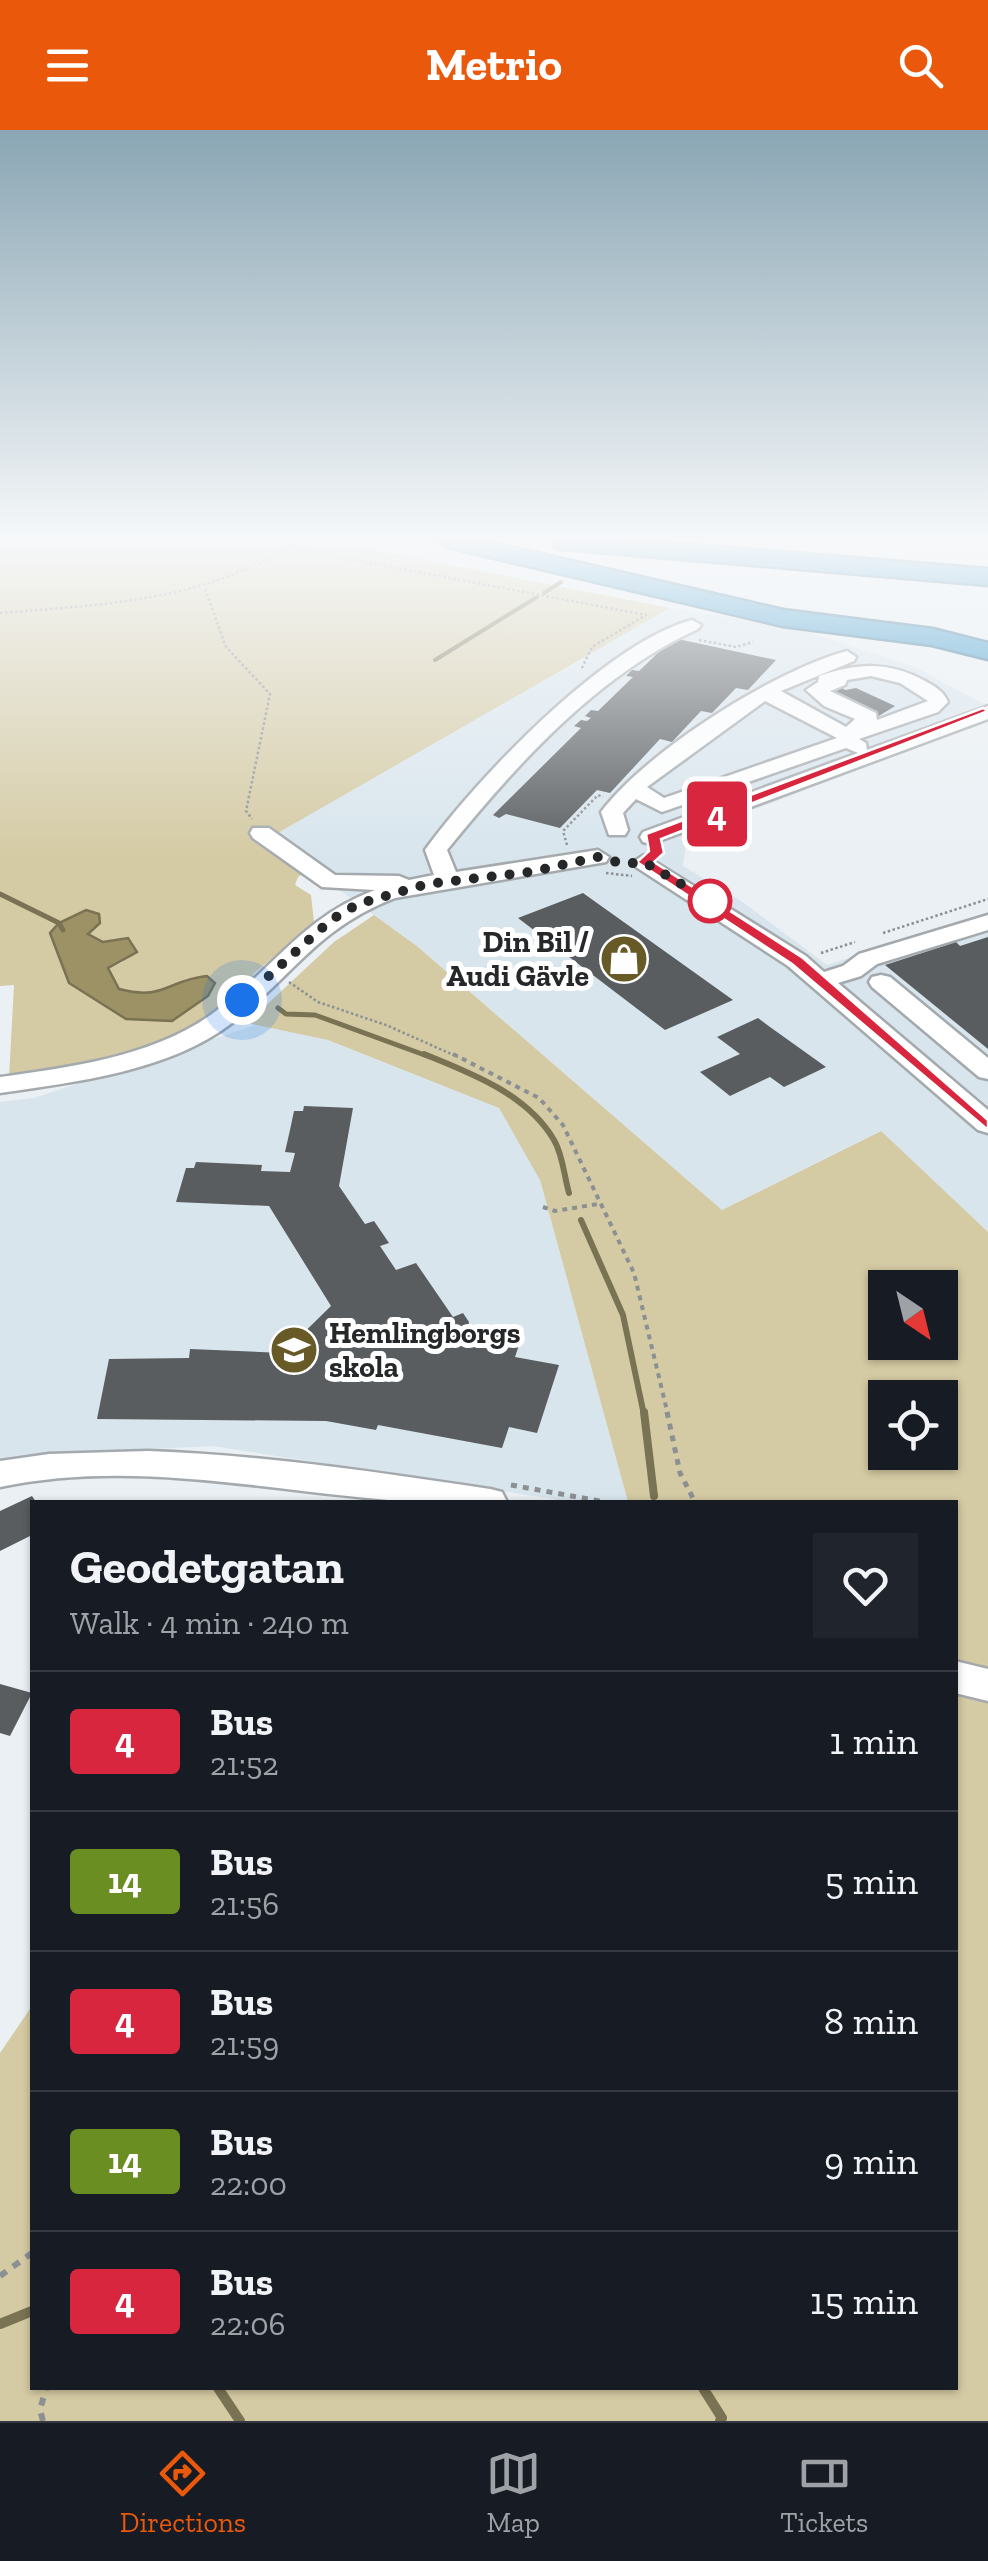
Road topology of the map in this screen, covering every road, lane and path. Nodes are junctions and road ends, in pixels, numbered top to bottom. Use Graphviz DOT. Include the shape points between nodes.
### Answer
graph roads {
  1 [pos="226,647"];
  2 [pos="592,647"];
  3 [pos="649,647"];
  4 [pos="847,657"];
  5 [pos="768,695"];
  6 [pos="931,708"];
  7 [pos="985,713"];
  8 [pos="561,716"];
  9 [pos="848,738"];
  10 [pos="875,755"];
  11 [pos="626,795"];
  12 [pos="617,830"];
  13 [pos="261,834"];
  14 [pos="651,837"];
  15 [pos="590,859"];
  16 [pos="643,870"];
  17 [pos="330,882"];
  18 [pos="437,883"];
  19 [pos="988,900"];
  20 [pos="331,920"];
  21 [pos="988,922"];
  22 [pos="879,934"];
  23 [pos="860,940"];
  24 [pos="797,961"];
  25 [pos="288,981"];
  26 [pos="820,981"];
  27 [pos="881,982"];
  28 [pos="988,1071"];
  29 [pos="0,1085"];
  30 [pos="983,1114"];
  31 [pos="598,1204"];
  32 [pos="543,1208"];
  33 [pos="0,1474"];
  34 [pos="476,1500"];
  35 [pos="694,1500"];
  36 [pos="958,1677"];
  37 [pos="988,1686"];
  38 [pos="30,2254"];
  39 [pos="0,2276"];
  40 [pos="45,2390"];
  41 [pos="44,2421"];
  1 -- 13 [label="path" via="270,694 246,811"];
  2 -- 8 [label="path"];
  3 -- 8 [label="street"];
  4 -- 5 [label="street" via="789,678"];
  5 -- 6 [label="street" via="853,670 884,669 934,696 938,702"];
  5 -- 9 [label="street"];
  5 -- 11 [label="street"];
  6 -- 9 [label="street"];
  6 -- 9 [label="street" via="881,675 824,684 816,690 831,702 869,717"];
  7 -- 10 [label="street"];
  8 -- 18 [label="street" via="436,850"];
  9 -- 10 [label="street"];
  9 -- 11 [label="street" via="662,806"];
  10 -- 14 [label="street"];
  11 -- 12 [label="street" via="612,812"];
  11 -- 15 [label="path" via="598,796 562,831 566,844"];
  12 -- 14 [label="street"];
  12 -- 15 [label="street" via="591,842"];
  13 -- 17 [label="street"];
  14 -- 16 [label="street" via="656,853"];
  15 -- 16 [label="street"];
  15 -- 16 [label="path" via="596,872"];
  15 -- 18 [label="street"];
  16 -- 24 [label="street"];
  17 -- 18 [label="street"];
  17 -- 20 [label="street"];
  18 -- 20 [label="street" via="358,904"];
  19 -- 22 [label="path"];
  20 -- 29 [label="street" via="206,1031 98,1067"];
  21 -- 26 [label="street"];
  23 -- 24 [label="path"];
  24 -- 26 [label="street"];
  25 -- 31 [label="path" via="318,1002 386,1025 539,1098 563,1124"];
  26 -- 30 [label="street"];
  27 -- 28 [label="street"];
  31 -- 32 [label="path"];
  31 -- 35 [label="path" via="634,1274 680,1473"];
  33 -- 34 [label="street" via="151,1463"];
  36 -- 37 [label="street"];
  38 -- 39 [label="path"];
  40 -- 41 [label="path"];
}
